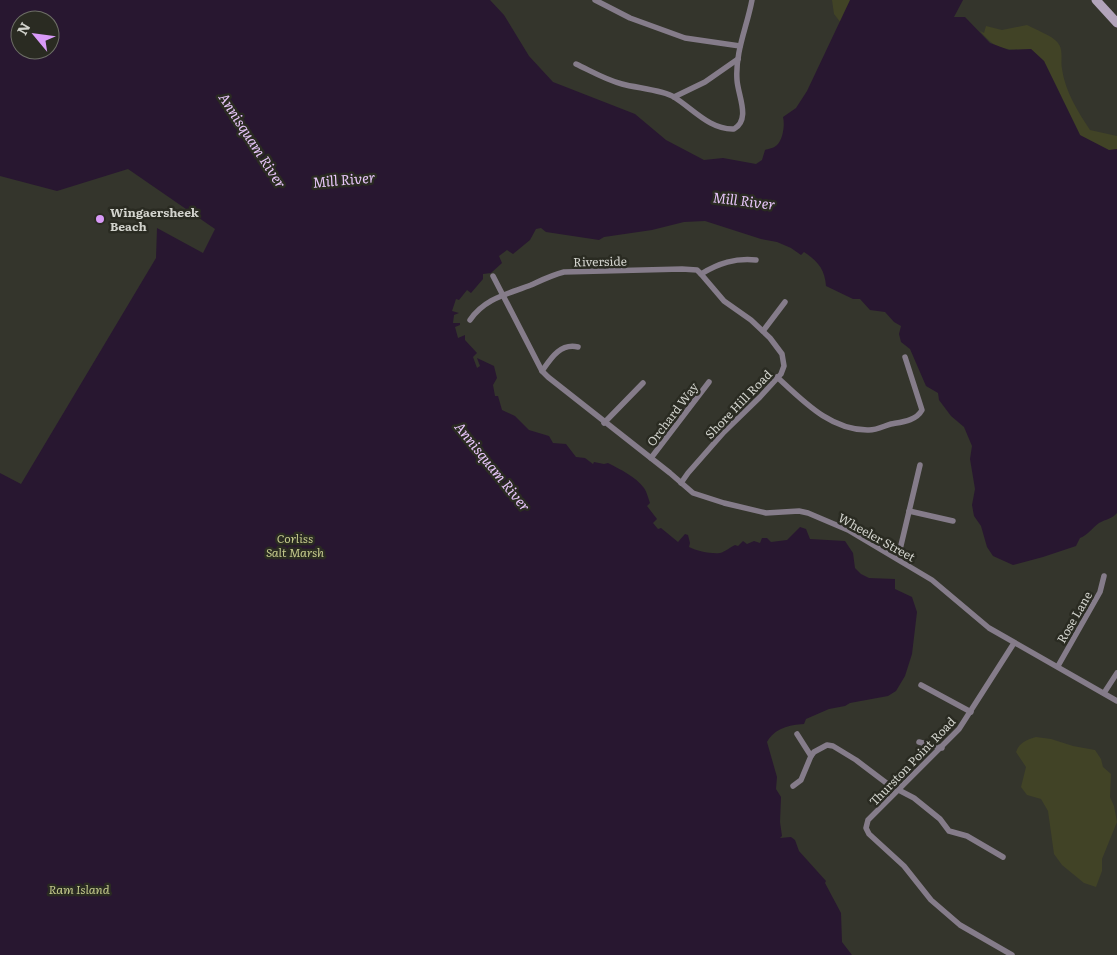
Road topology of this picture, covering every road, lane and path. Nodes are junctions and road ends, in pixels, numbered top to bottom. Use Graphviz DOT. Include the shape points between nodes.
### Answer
graph roads {
  1 [pos="595,0"];
  2 [pos="752,0"];
  3 [pos="1096,0"];
  4 [pos="1117,23"];
  5 [pos="740,46"];
  6 [pos="738,59"];
  7 [pos="576,64"];
  8 [pos="674,97"];
  9 [pos="756,260"];
  10 [pos="701,274"];
  11 [pos="493,276"];
  12 [pos="503,295"];
  13 [pos="785,302"];
  14 [pos="470,320"];
  15 [pos="763,332"];
  16 [pos="578,347"];
  17 [pos="905,358"];
  18 [pos="542,371"];
  19 [pos="777,378"];
  20 [pos="709,382"];
  21 [pos="643,383"];
  22 [pos="604,423"];
  23 [pos="651,458"];
  24 [pos="920,466"];
  25 [pos="681,483"];
  26 [pos="910,511"];
  27 [pos="953,521"];
  28 [pos="898,558"];
  29 [pos="1104,576"];
  30 [pos="1014,643"];
  31 [pos="1058,666"];
  32 [pos="1117,673"];
  33 [pos="922,684"];
  34 [pos="1104,693"];
  35 [pos="1117,701"];
  36 [pos="971,712"];
  37 [pos="797,734"];
  38 [pos="919,742"];
  39 [pos="942,748"];
  40 [pos="811,756"];
  41 [pos="793,786"];
  42 [pos="900,790"];
  43 [pos="1003,857"];
  44 [pos="1012,955"];
  1 -- 5 [label="street" via="630,18 678,36"];
  2 -- 5 [label="street"];
  3 -- 4 [label="main road"];
  5 -- 6 [label="street"];
  6 -- 8 [label="street" via="705,82"];
  6 -- 8 [label="street" via="737,78 743,119 734,130 705,120"];
  7 -- 8 [label="street" via="621,84"];
  9 -- 10 [label="street" via="718,264"];
  10 -- 12 [label="street, Riverside" via="696,270 682,269 564,272"];
  10 -- 15 [label="street, Shore Hill Road" via="724,301"];
  11 -- 12 [label="street, Wheeler Street"];
  12 -- 14 [label="street" via="480,308"];
  12 -- 18 [label="street, Wheeler Street"];
  13 -- 15 [label="street"];
  15 -- 19 [label="street, Shore Hill Road" via="778,347 784,360"];
  16 -- 18 [label="street" via="566,346 559,350"];
  17 -- 19 [label="street" via="922,410 910,420 871,430 847,428 824,417"];
  18 -- 22 [label="street, Wheeler Street"];
  19 -- 25 [label="street, Shore Hill Road" via="718,438"];
  20 -- 23 [label="street, Orchard Way"];
  21 -- 22 [label="street"];
  22 -- 23 [label="street, Wheeler Street"];
  23 -- 25 [label="street, Wheeler Street"];
  24 -- 26 [label="street"];
  25 -- 28 [label="street, Wheeler Street" via="693,493 748,509 766,513 808,513 848,530"];
  26 -- 27 [label="street"];
  26 -- 28 [label="street"];
  28 -- 30 [label="street, Wheeler Street" via="932,580 989,628"];
  29 -- 31 [label="street, Rose Lane" via="1100,592"];
  30 -- 31 [label="street, Wheeler Street"];
  30 -- 36 [label="street, Thurston Point Road"];
  31 -- 34 [label="street, Wheeler Street"];
  32 -- 34 [label="street"];
  33 -- 36 [label="street"];
  34 -- 35 [label="street, Wheeler Street"];
  36 -- 39 [label="street, Thurston Point Road"];
  37 -- 40 [label="street"];
  38 -- 39 [label="street"];
  39 -- 42 [label="street, Thurston Point Road"];
  40 -- 41 [label="street" via="801,780"];
  40 -- 42 [label="street" via="820,749 833,746"];
  42 -- 43 [label="street" via="929,809 949,831 967,836"];
  42 -- 44 [label="street, Thurston Point Road" via="868,820 866,828 869,834 904,866 931,900 960,925"];
}
